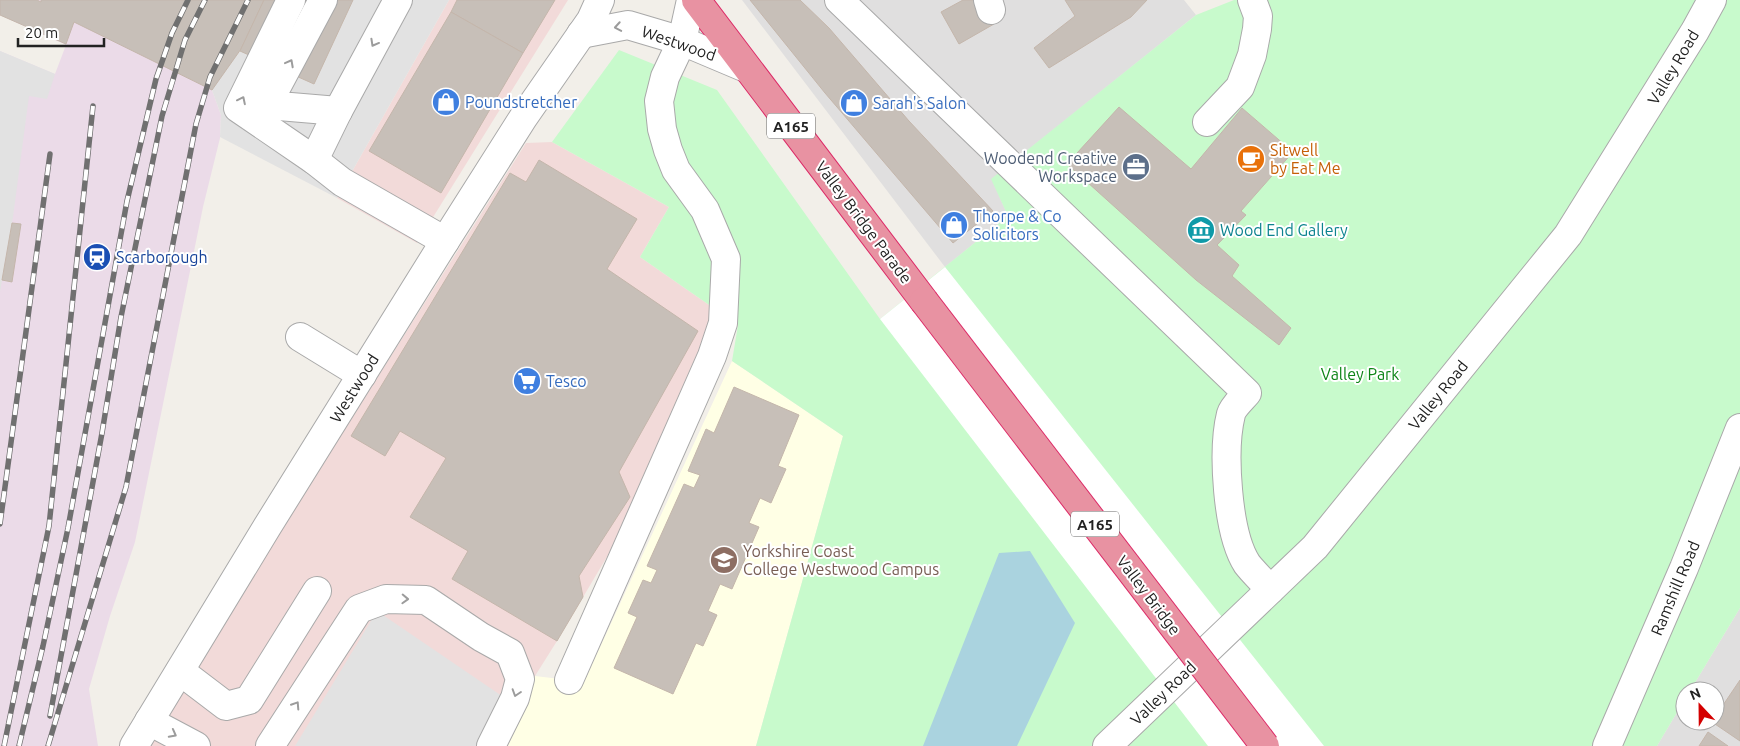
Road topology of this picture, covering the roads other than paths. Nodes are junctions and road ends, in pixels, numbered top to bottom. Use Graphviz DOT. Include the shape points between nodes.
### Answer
graph roads {
  1 [pos="291,0"];
  2 [pos="324,0"];
  3 [pos="398,0"];
  4 [pos="600,0"];
  5 [pos="691,0"];
  6 [pos="696,0"];
  7 [pos="839,0"];
  8 [pos="1252,0"];
  9 [pos="1712,0"];
  10 [pos="581,34"];
  11 [pos="682,41"];
  12 [pos="746,68"];
  13 [pos="338,111"];
  14 [pos="263,114"];
  15 [pos="1207,122"];
  16 [pos="314,160"];
  17 [pos="446,241"];
  18 [pos="924,301"];
  19 [pos="300,337"];
  20 [pos="362,375"];
  21 [pos="1740,428"];
  22 [pos="1270,590"];
  23 [pos="318,591"];
  24 [pos="180,671"];
  25 [pos="569,680"];
  26 [pos="149,721"];
  27 [pos="134,746"];
  28 [pos="196,746"];
  29 [pos="270,746"];
  30 [pos="491,746"];
  31 [pos="1108,746"];
  32 [pos="1265,746"];
  33 [pos="1607,746"];
  14 -- 1 [label="street, one-way" via="238,108"];
  14 -- 2 [label="street, one-way"];
  3 -- 13 [label="street, one-way"];
  4 -- 10 [label="street, Westwood"];
  5 -- 11 [label="street"];
  6 -- 12 [label="highway, Valley Bridge Parade / A165"];
  7 -- 22 [label="street" via="1246,393 1232,413 1227,446 1227,484 1236,538 1247,564"];
  8 -- 15 [label="street" via="1258,16 1252,55 1240,87"];
  9 -- 22 [label="street, Valley Road" via="1568,235 1315,547"];
  11 -- 10 [label="street, Westwood, one-way" via="628,25"];
  10 -- 17 [label="street, Westwood" via="523,118"];
  11 -- 12 [label="street, Westwood"];
  11 -- 25 [label="street" via="665,77 659,101 662,129 676,170 705,210 726,259 723,323 712,356"];
  12 -- 18 [label="highway, Valley Bridge Parade / A165"];
  13 -- 14 [label="street"];
  13 -- 16 [label="street"];
  14 -- 16 [label="street"];
  16 -- 17 [label="street" via="342,182"];
  17 -- 20 [label="street, Westwood"];
  18 -- 32 [label="highway, Valley Bridge / A165, bridge"];
  19 -- 20 [label="street"];
  20 -- 24 [label="street, Westwood"];
  21 -- 33 [label="street, Ramshill Road"];
  22 -- 31 [label="street, Valley Road"];
  23 -- 24 [label="street" via="249,700 226,706"];
  24 -- 26 [label="street, Westwood"];
  26 -- 27 [label="street, Westwood"];
  26 -- 28 [label="street, one-way"];
  29 -- 30 [label="street, one-way" via="360,609 386,599 426,600 510,653 520,680 515,698"];
}
